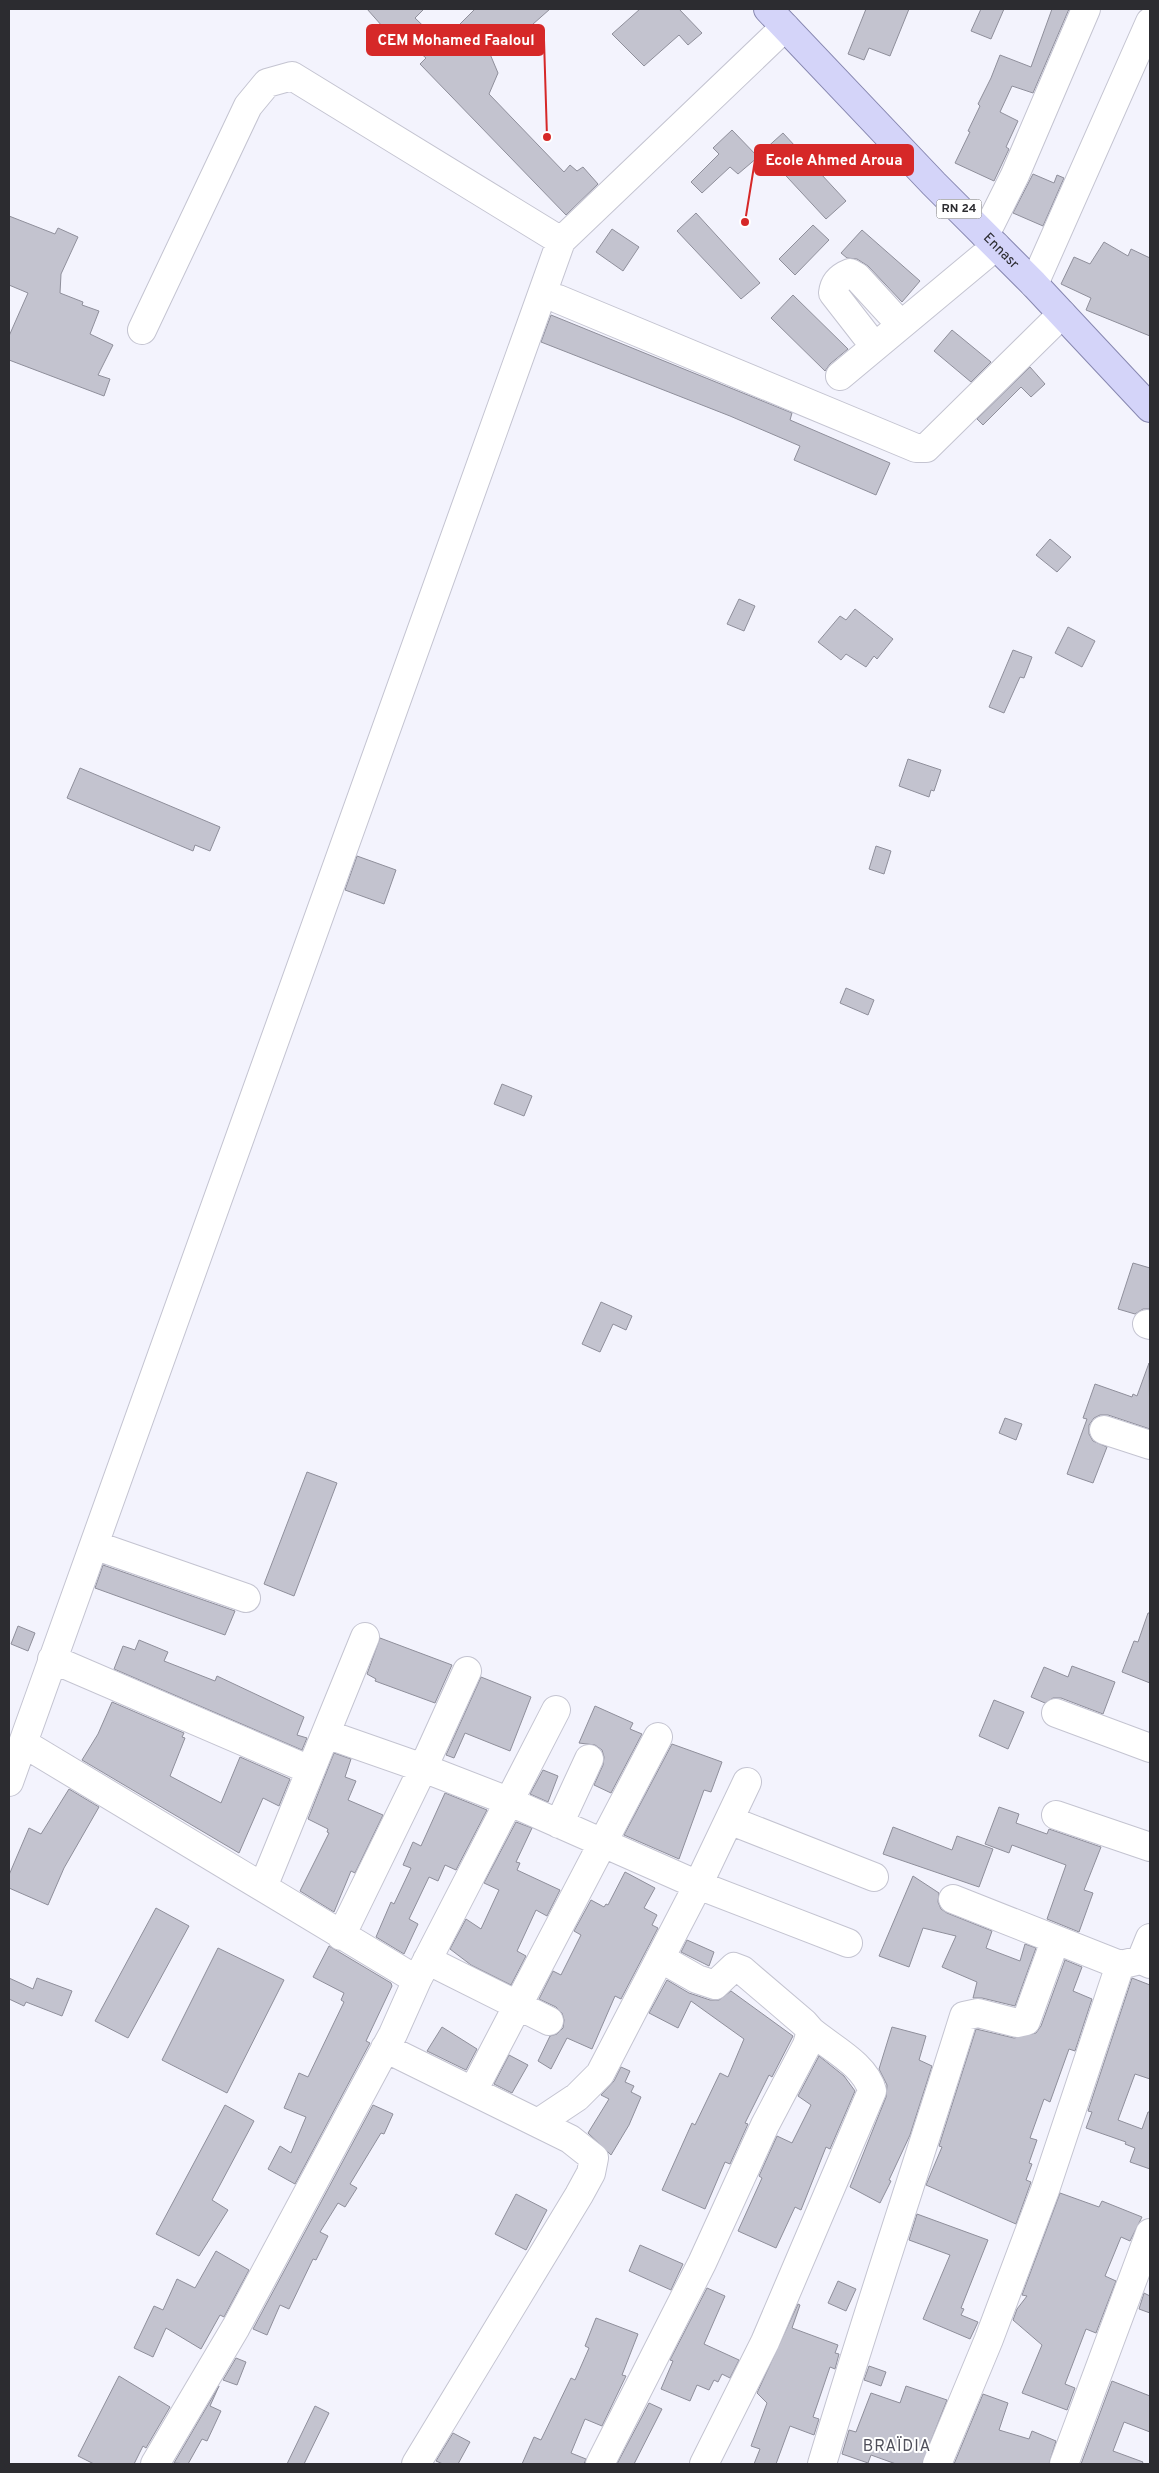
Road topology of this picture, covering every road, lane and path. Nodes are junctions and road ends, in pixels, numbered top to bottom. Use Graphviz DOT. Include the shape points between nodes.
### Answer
graph roads {
  1 [pos="1086,9"];
  2 [pos="776,18"];
  3 [pos="1150,22"];
  4 [pos="561,241"];
  5 [pos="990,241"];
  6 [pos="1034,284"];
  7 [pos="558,299"];
  8 [pos="1062,314"];
  9 [pos="901,325"];
  10 [pos="142,330"];
  11 [pos="875,347"];
  12 [pos="840,376"];
  13 [pos="1150,408"];
  14 [pos="1104,1430"];
  15 [pos="1150,1445"];
  16 [pos="94,1545"];
  17 [pos="246,1598"];
  18 [pos="366,1637"];
  19 [pos="52,1659"];
  20 [pos="466,1671"];
  21 [pos="556,1710"];
  22 [pos="1056,1713"];
  23 [pos="326,1734"];
  24 [pos="658,1737"];
  25 [pos="23,1743"];
  26 [pos="1150,1748"];
  27 [pos="589,1759"];
  28 [pos="423,1768"];
  29 [pos="310,1770"];
  30 [pos="9,1782"];
  31 [pos="747,1782"];
  32 [pos="508,1801"];
  33 [pos="1056,1815"];
  34 [pos="729,1820"];
  35 [pos="559,1824"];
  36 [pos="602,1842"];
  37 [pos="1150,1847"];
  38 [pos="874,1877"];
  39 [pos="698,1885"];
  40 [pos="263,1887"];
  41 [pos="953,1899"];
  42 [pos="341,1936"];
  43 [pos="1055,1941"];
  44 [pos="848,1943"];
  45 [pos="1140,1957"];
  46 [pos="660,1958"];
  47 [pos="422,1970"];
  48 [pos="517,2006"];
  49 [pos="548,2021"];
  50 [pos="810,2032"];
  51 [pos="385,2048"];
  52 [pos="473,2091"];
  53 [pos="538,2123"];
  54 [pos="1150,2234"];
  55 [pos="155,2464"];
  56 [pos="416,2464"];
  57 [pos="600,2464"];
  58 [pos="704,2464"];
  59 [pos="822,2464"];
  60 [pos="937,2464"];
  61 [pos="1064,2464"];
  1 -- 5 [label="street"];
  2 -- 4 [label="street"];
  2 -- 5 [label="main road, Ennasr / RN 24"];
  3 -- 6 [label="street"];
  4 -- 10 [label="street" via="292,76 266,83 248,106"];
  4 -- 16 [label="street"];
  5 -- 6 [label="main road, Ennasr / RN 24"];
  5 -- 9 [label="street"];
  6 -- 8 [label="main road, Ennasr / RN 24"];
  7 -- 8 [label="street" via="916,448 926,448"];
  8 -- 13 [label="main road, Ennasr / RN 24"];
  9 -- 11 [label="street"];
  9 -- 11 [label="street" via="857,278 850,273 844,276 834,285 833,293"];
  11 -- 12 [label="street"];
  14 -- 15 [label="street"];
  16 -- 17 [label="street"];
  16 -- 19 [label="street"];
  18 -- 23 [label="street"];
  19 -- 25 [label="street"];
  19 -- 29 [label="street"];
  20 -- 28 [label="street"];
  21 -- 32 [label="street"];
  22 -- 26 [label="street"];
  23 -- 28 [label="street"];
  23 -- 29 [label="street"];
  24 -- 36 [label="street"];
  25 -- 30 [label="street"];
  25 -- 40 [label="street"];
  27 -- 35 [label="street"];
  28 -- 32 [label="street"];
  28 -- 42 [label="street"];
  29 -- 40 [label="street"];
  31 -- 34 [label="street"];
  32 -- 35 [label="street"];
  32 -- 47 [label="street"];
  33 -- 37 [label="street"];
  34 -- 38 [label="street"];
  34 -- 39 [label="street"];
  35 -- 36 [label="street"];
  36 -- 39 [label="street"];
  36 -- 48 [label="street"];
  39 -- 44 [label="street"];
  39 -- 46 [label="street"];
  40 -- 42 [label="street"];
  41 -- 43 [label="street"];
  42 -- 47 [label="street"];
  43 -- 45 [label="street"];
  43 -- 59 [label="street" via="1026,2021 1017,2023 978,2013 964,2016"];
  45 -- 60 [label="street"];
  46 -- 50 [label="street" via="697,1979 715,1985 734,1967 742,1970 804,2023"];
  46 -- 53 [label="street" via="600,2074 576,2098"];
  47 -- 48 [label="street"];
  47 -- 51 [label="street"];
  48 -- 49 [label="street"];
  48 -- 52 [label="street"];
  50 -- 57 [label="street" via="807,2045 765,2125 702,2263"];
  50 -- 58 [label="street" via="861,2070 872,2091 765,2342"];
  51 -- 52 [label="street"];
  51 -- 55 [label="street" via="236,2327"];
  52 -- 53 [label="street"];
  53 -- 56 [label="street" via="585,2149 594,2158 594,2165"];
  54 -- 61 [label="street"];
}
